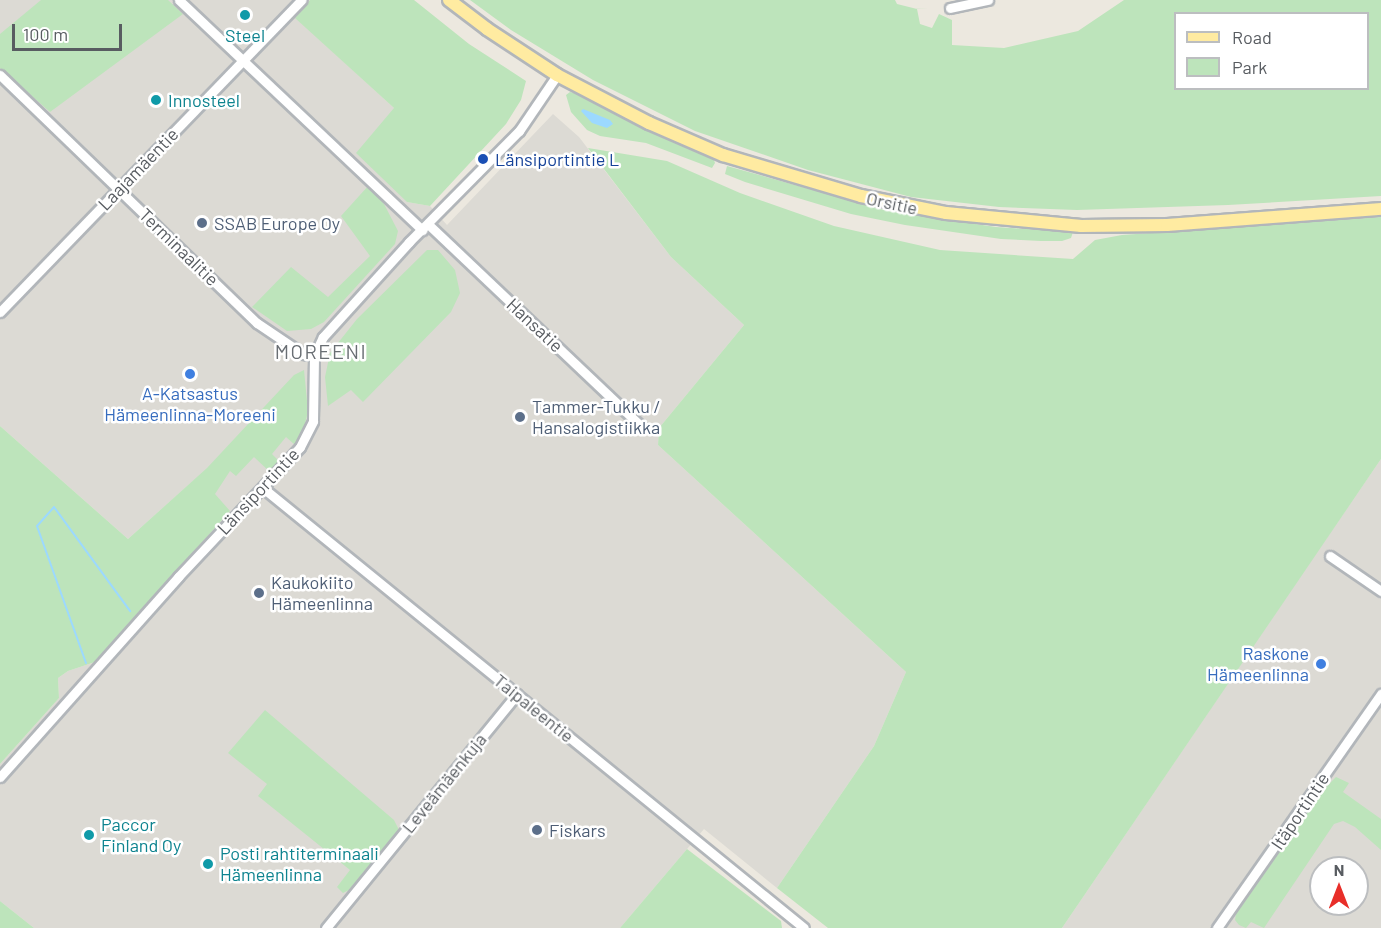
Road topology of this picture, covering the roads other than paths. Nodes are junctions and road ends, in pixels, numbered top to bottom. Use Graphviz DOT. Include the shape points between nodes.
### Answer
graph roads {
  1 [pos="179,0"];
  2 [pos="301,0"];
  3 [pos="449,0"];
  4 [pos="988,0"];
  5 [pos="950,8"];
  6 [pos="244,60"];
  7 [pos="0,75"];
  8 [pos="557,75"];
  9 [pos="120,189"];
  10 [pos="1381,209"];
  11 [pos="425,227"];
  12 [pos="0,312"];
  13 [pos="314,356"];
  14 [pos="641,426"];
  15 [pos="263,488"];
  16 [pos="1330,556"];
  17 [pos="1381,591"];
  18 [pos="517,694"];
  19 [pos="1381,694"];
  20 [pos="0,777"];
  21 [pos="326,928"];
  22 [pos="804,928"];
  23 [pos="1217,928"];
  1 -- 6 [label="street"];
  2 -- 6 [label="street, Laajamäentie"];
  3 -- 8 [label="main road, Orsitie"];
  4 -- 5 [label="street"];
  6 -- 9 [label="street, Laajamäentie"];
  6 -- 11 [label="street"];
  7 -- 9 [label="street, Terminaalitie"];
  8 -- 10 [label="main road, Orsitie" via="628,113 723,155 829,189 946,213 1041,224 1120,227"];
  8 -- 11 [label="street, Länsiportintie" via="519,131"];
  9 -- 12 [label="street, Laajamäentie"];
  9 -- 13 [label="street, Terminaalitie" via="257,323 303,354"];
  11 -- 13 [label="street, Länsiportintie" via="328,331"];
  11 -- 14 [label="street, Hansatie"];
  13 -- 15 [label="street, Länsiportintie" via="310,429 300,447"];
  15 -- 18 [label="street, Taipaleentie"];
  15 -- 20 [label="street, Länsiportintie"];
  16 -- 17 [label="street"];
  18 -- 21 [label="street, Leveämäenkuja"];
  18 -- 22 [label="street, Taipaleentie"];
  19 -- 23 [label="street, Itäportintie"];
}
